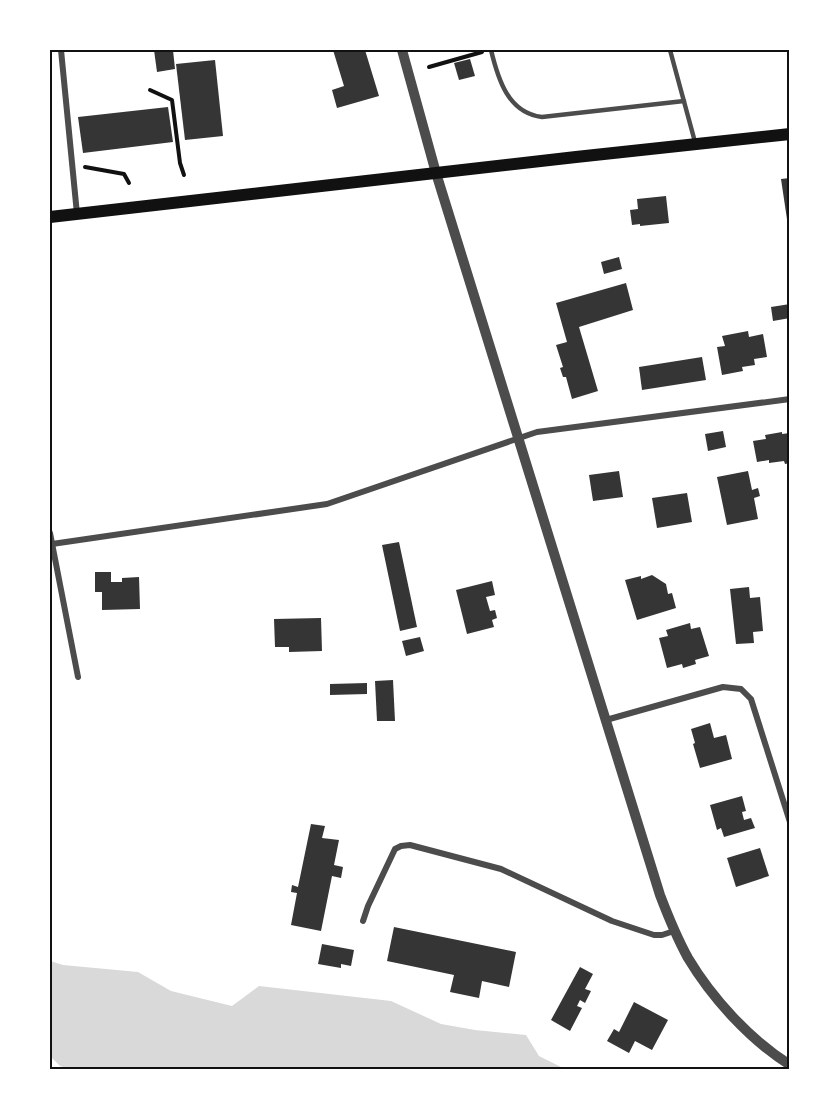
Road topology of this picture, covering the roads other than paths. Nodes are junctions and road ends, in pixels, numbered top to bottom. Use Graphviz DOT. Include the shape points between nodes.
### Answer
graph roads {
  1 [pos="61,50"];
  2 [pos="402,50"];
  3 [pos="491,50"];
  4 [pos="670,50"];
  5 [pos="684,101"];
  6 [pos="789,134"];
  7 [pos="695,144"];
  8 [pos="436,173"];
  9 [pos="78,214"];
  10 [pos="50,218"];
  11 [pos="789,399"];
  12 [pos="519,438"];
  13 [pos="50,533"];
  14 [pos="52,544"];
  15 [pos="78,677"];
  16 [pos="606,720"];
  17 [pos="789,822"];
  18 [pos="363,921"];
  19 [pos="674,931"];
  20 [pos="789,1065"];
  1 -- 9 [label="street"];
  2 -- 8 [label="street"];
  3 -- 5 [label="lane" via="501,83 523,111 532,116"];
  4 -- 5 [label="lane"];
  5 -- 7 [label="lane"];
  6 -- 7 [label="main road"];
  7 -- 8 [label="main road"];
  8 -- 9 [label="main road"];
  8 -- 12 [label="street"];
  9 -- 10 [label="main road"];
  11 -- 12 [label="street" via="537,432"];
  12 -- 14 [label="street" via="327,504"];
  12 -- 16 [label="street"];
  13 -- 14 [label="street"];
  14 -- 15 [label="street"];
  16 -- 17 [label="street" via="723,687 741,688 751,699"];
  16 -- 19 [label="street" via="652,873"];
  18 -- 19 [label="street" via="394,849 410,845 501,870 612,921 654,935"];
  19 -- 20 [label="street" via="689,959 734,1019"];
}
